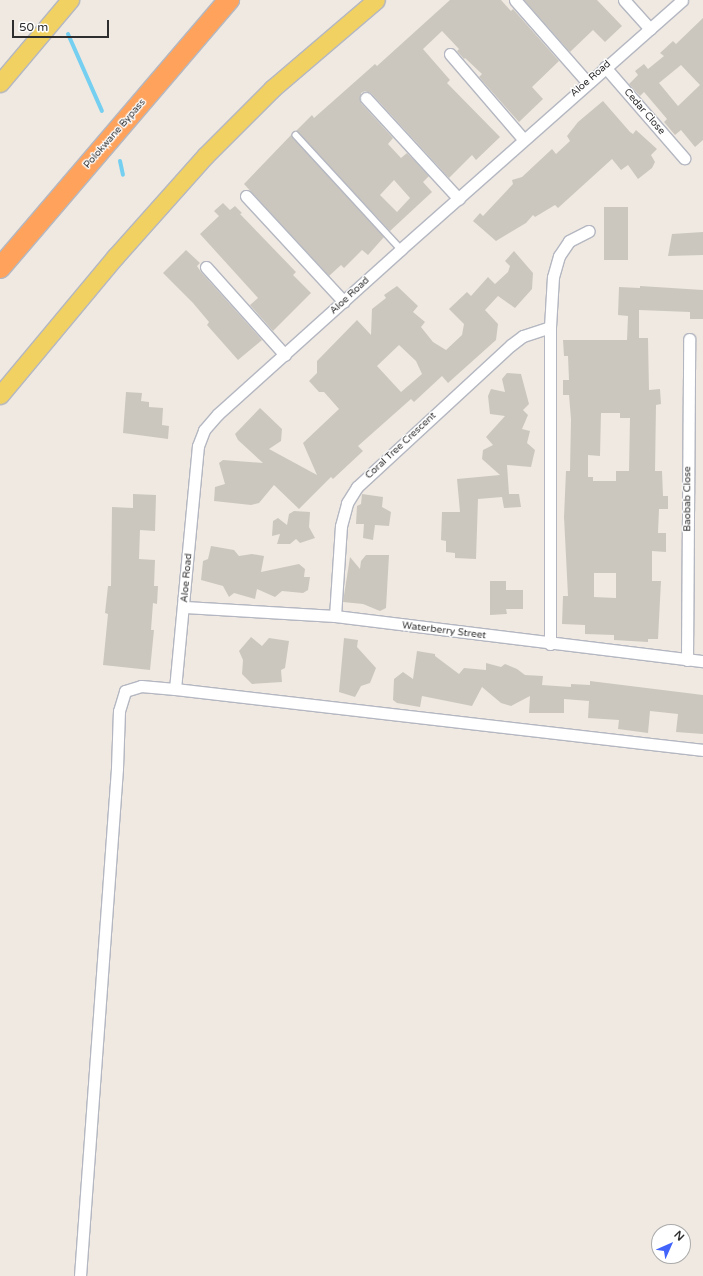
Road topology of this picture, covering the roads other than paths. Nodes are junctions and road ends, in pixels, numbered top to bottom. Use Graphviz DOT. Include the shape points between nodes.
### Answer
graph roads {
  1 [pos="70,0"];
  2 [pos="229,0"];
  3 [pos="376,0"];
  4 [pos="515,0"];
  5 [pos="624,0"];
  6 [pos="682,0"];
  7 [pos="650,29"];
  8 [pos="450,54"];
  9 [pos="605,67"];
  10 [pos="588,82"];
  11 [pos="0,84"];
  12 [pos="366,98"];
  13 [pos="296,135"];
  14 [pos="523,139"];
  15 [pos="684,158"];
  16 [pos="246,196"];
  17 [pos="459,200"];
  18 [pos="589,230"];
  19 [pos="401,249"];
  20 [pos="206,266"];
  21 [pos="0,268"];
  22 [pos="344,302"];
  23 [pos="550,327"];
  24 [pos="689,339"];
  25 [pos="285,355"];
  26 [pos="0,395"];
  27 [pos="185,607"];
  28 [pos="335,616"];
  29 [pos="550,644"];
  30 [pos="687,660"];
  31 [pos="703,661"];
  32 [pos="175,689"];
  33 [pos="703,750"];
  34 [pos="80,1276"];
  1 -- 11 [label="main road"];
  2 -- 21 [label="highway, Polokwane Bypass"];
  3 -- 26 [label="main road" via="274,88 205,156 115,257"];
  4 -- 10 [label="street"];
  5 -- 7 [label="street"];
  6 -- 7 [label="street, Aloe Road"];
  7 -- 9 [label="street, Aloe Road"];
  8 -- 14 [label="street"];
  9 -- 10 [label="street, Aloe Road"];
  9 -- 15 [label="street, Cedar Close"];
  10 -- 14 [label="street, Aloe Road"];
  12 -- 17 [label="street"];
  13 -- 19 [label="lane"];
  14 -- 17 [label="street, Aloe Road"];
  16 -- 22 [label="street"];
  17 -- 19 [label="street, Aloe Road"];
  18 -- 23 [label="street" via="569,241 559,256 553,276"];
  19 -- 22 [label="street, Aloe Road"];
  20 -- 25 [label="street"];
  22 -- 25 [label="street, Aloe Road"];
  23 -- 28 [label="street, Coral Tree Crescent" via="523,336 511,345 357,487 346,503 341,526"];
  23 -- 29 [label="street"];
  24 -- 30 [label="street, Baobab Close"];
  25 -- 27 [label="street, Aloe Road" via="218,414 204,430 198,446"];
  27 -- 28 [label="street, Waterberry Street"];
  27 -- 32 [label="street, Aloe Road"];
  28 -- 29 [label="street, Waterberry Street"];
  29 -- 30 [label="street, Waterberry Street"];
  30 -- 31 [label="street, Waterberry Street"];
  32 -- 33 [label="street"];
  32 -- 34 [label="street" via="141,686 128,689 122,697 119,711"];
}
